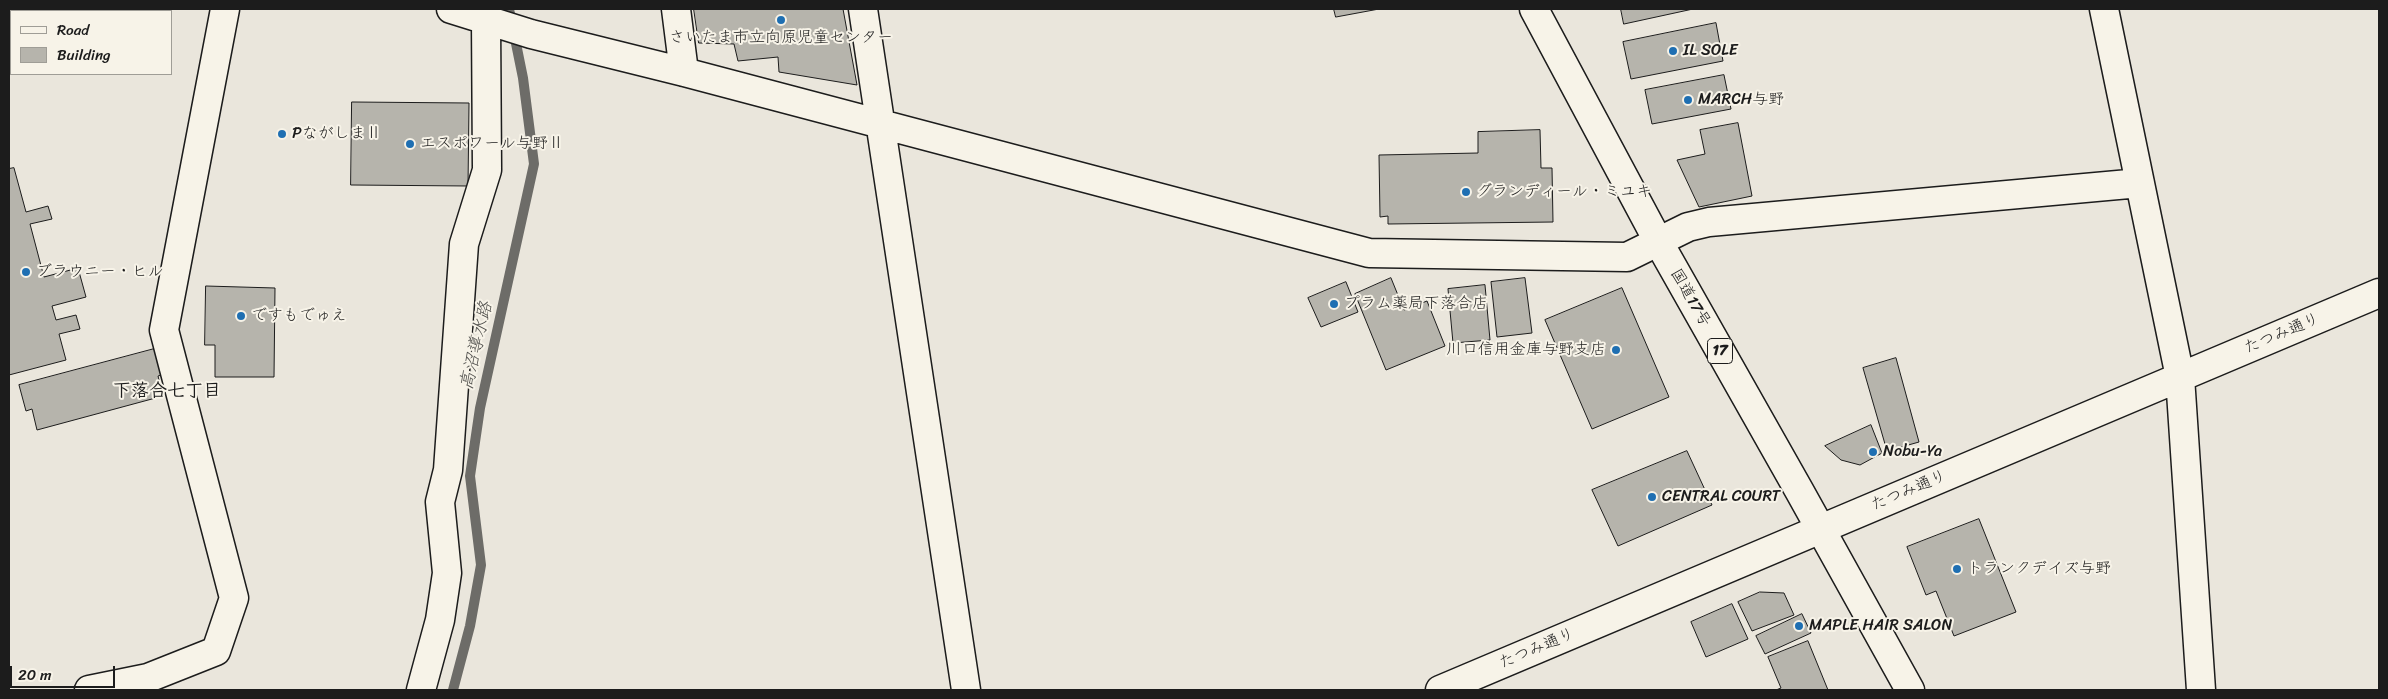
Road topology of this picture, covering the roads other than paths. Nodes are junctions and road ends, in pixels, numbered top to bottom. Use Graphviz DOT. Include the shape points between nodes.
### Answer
graph roads {
  1 [pos="225,9"];
  2 [pos="451,9"];
  3 [pos="676,9"];
  4 [pos="862,9"];
  5 [pos="1534,9"];
  6 [pos="2104,9"];
  7 [pos="490,22"];
  8 [pos="684,72"];
  9 [pos="880,124"];
  10 [pos="2140,183"];
  11 [pos="1658,241"];
  12 [pos="2379,293"];
  13 [pos="2180,376"];
  14 [pos="1820,528"];
  15 [pos="89,690"];
  16 [pos="421,690"];
  17 [pos="966,690"];
  18 [pos="1440,690"];
  19 [pos="1910,690"];
  20 [pos="2200,690"];
  1 -- 15 [label="main road" via="164,330 234,598 216,651 148,678"];
  2 -- 7 [label="main road"];
  3 -- 8 [label="main road"];
  4 -- 9 [label="main road"];
  5 -- 11 [label="main road, 国道17号 / 17"];
  6 -- 10 [label="main road"];
  7 -- 8 [label="main road"];
  7 -- 16 [label="main road" via="487,170 464,244 448,470 440,502 447,573 440,620"];
  8 -- 9 [label="main road"];
  9 -- 11 [label="main road" via="1369,253 1627,257"];
  9 -- 17 [label="main road"];
  10 -- 11 [label="main road" via="1709,222 1688,227"];
  10 -- 13 [label="main road"];
  11 -- 14 [label="main road, 国道17号 / 17"];
  12 -- 13 [label="main road, たつみ通り"];
  13 -- 14 [label="main road, たつみ通り"];
  13 -- 20 [label="main road"];
  14 -- 18 [label="main road, たつみ通り"];
  14 -- 19 [label="main road, 国道17号 / 17"];
}
